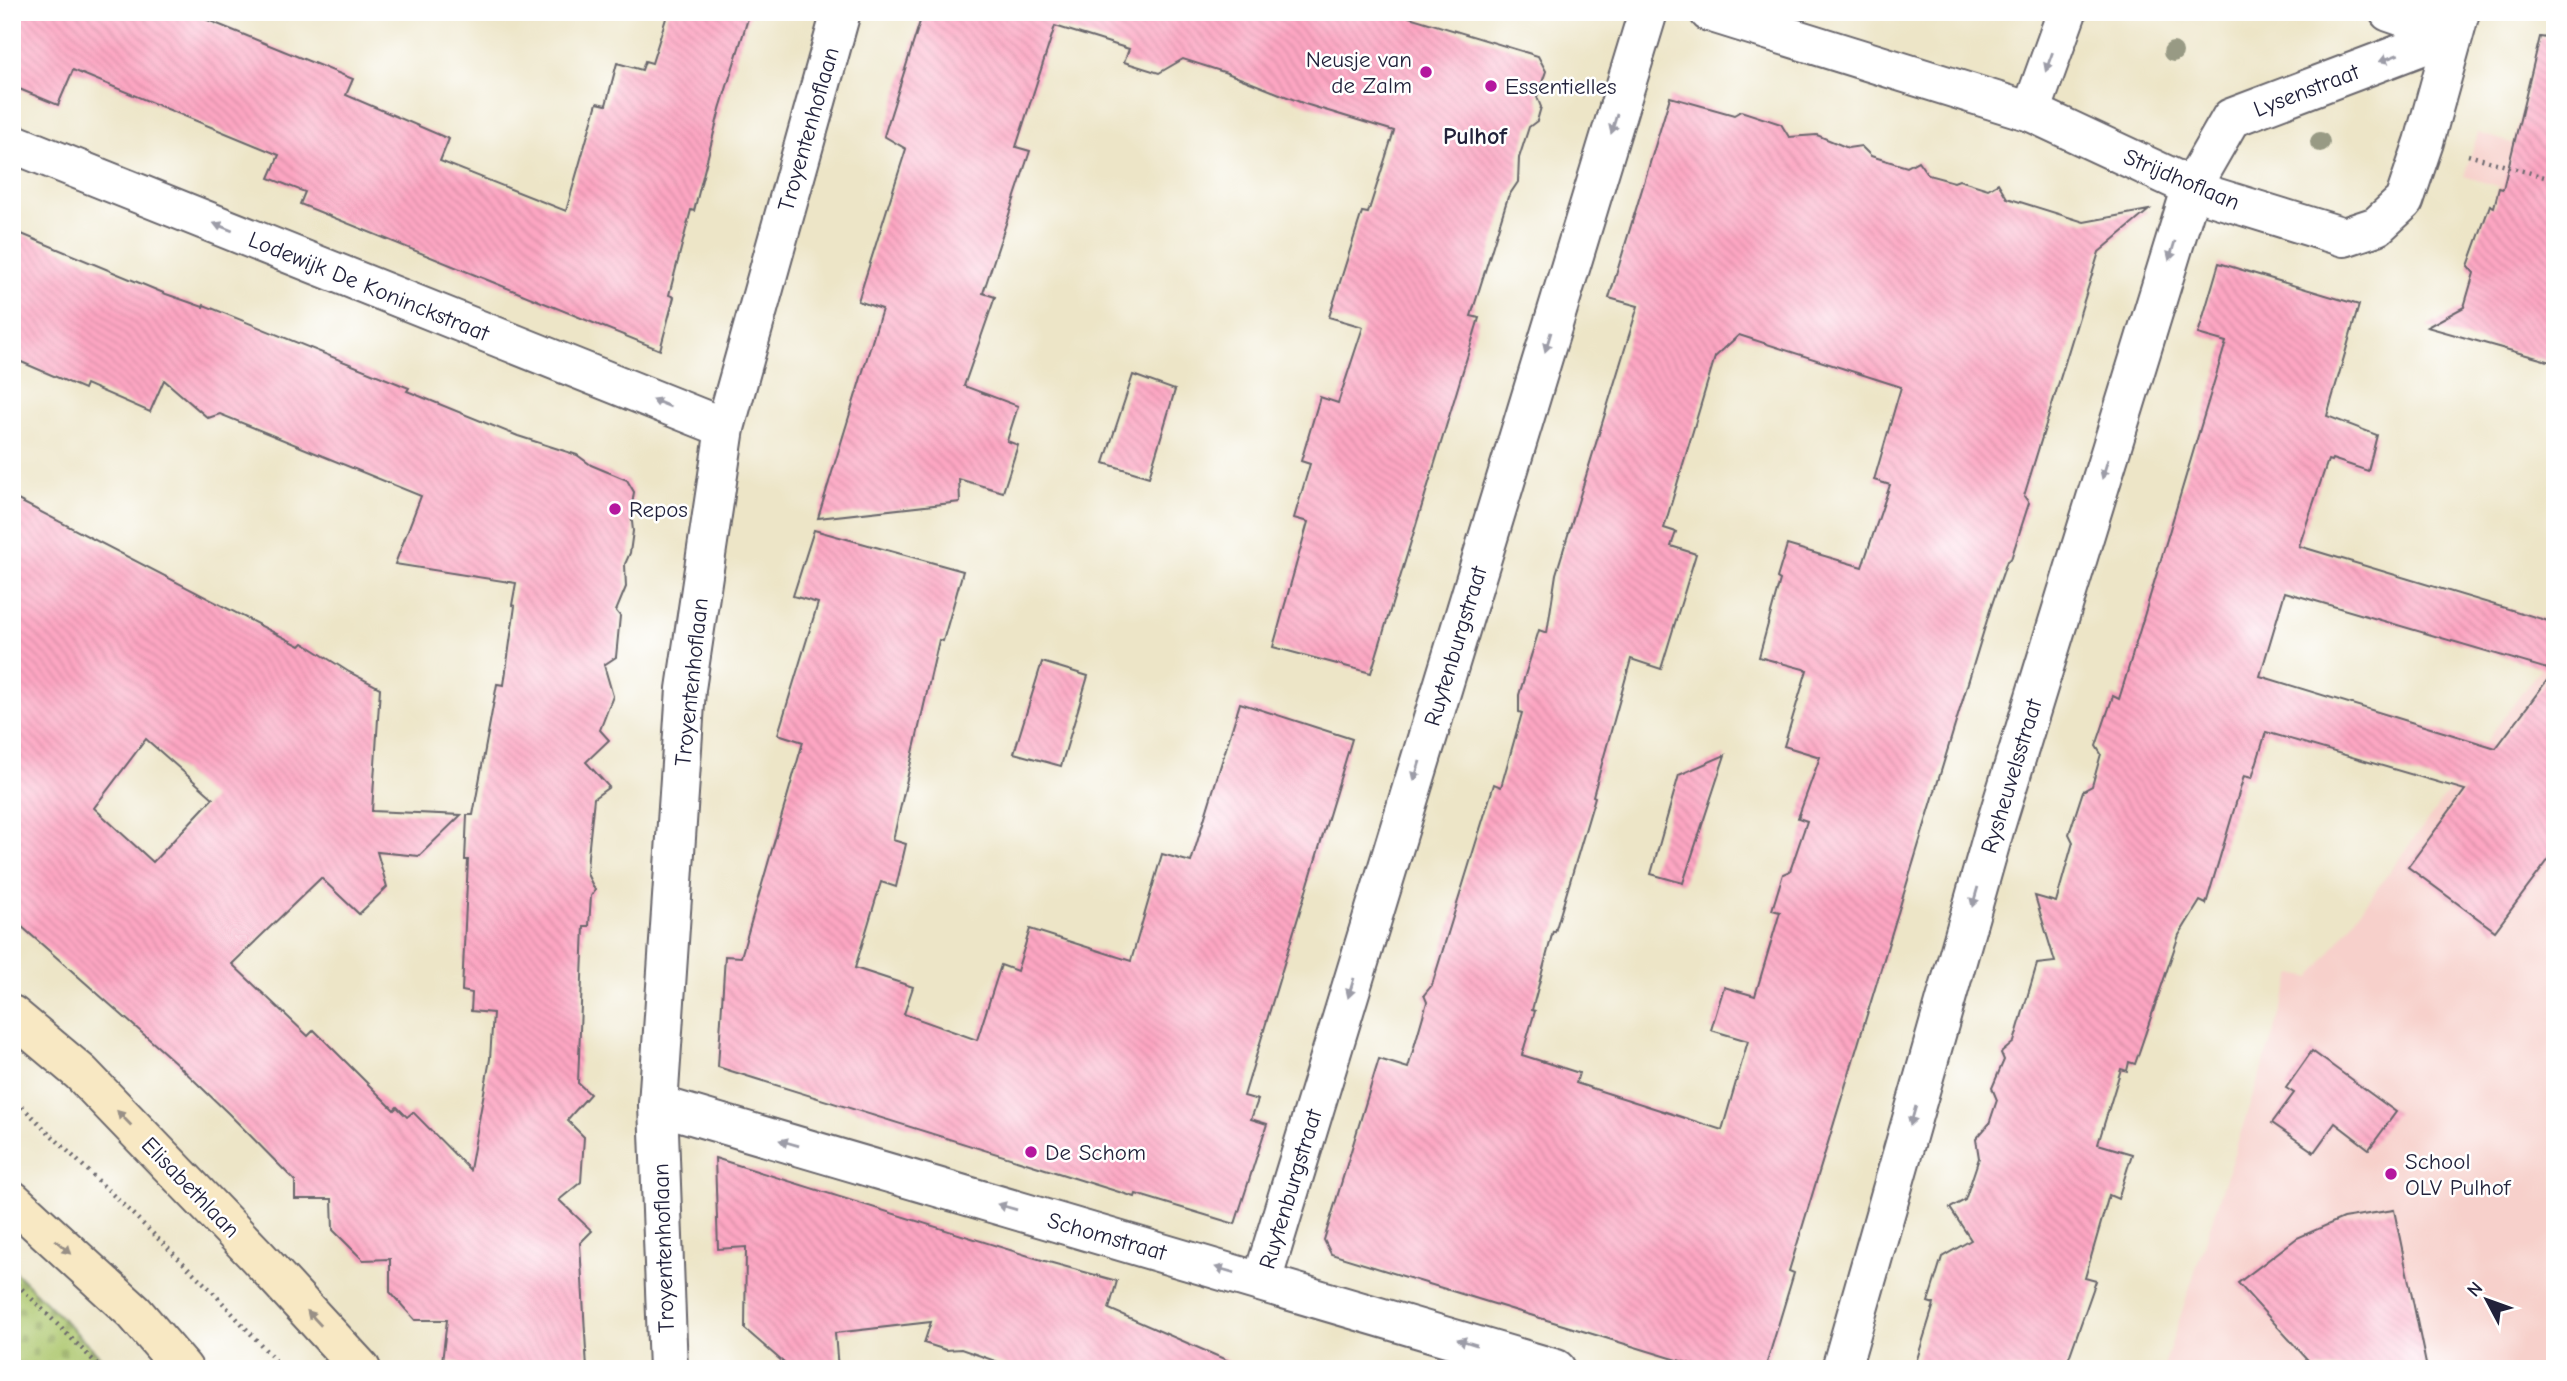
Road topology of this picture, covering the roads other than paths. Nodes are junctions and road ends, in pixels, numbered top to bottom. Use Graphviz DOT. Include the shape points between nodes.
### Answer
graph roads {
  1 [pos="841,12"];
  2 [pos="1648,12"];
  3 [pos="1709,12"];
  4 [pos="2067,12"];
  5 [pos="2389,12"];
  6 [pos="2457,23"];
  7 [pos="2031,112"];
  8 [pos="12,143"];
  9 [pos="2192,186"];
  10 [pos="725,428"];
  11 [pos="12,1015"];
  12 [pos="658,1105"];
  13 [pos="12,1200"];
  14 [pos="1262,1281"];
  15 [pos="183,1369"];
  16 [pos="361,1369"];
  17 [pos="668,1369"];
  18 [pos="1556,1369"];
  19 [pos="1841,1369"];
  1 -- 10 [label="street, Troyentenhoflaan"];
  2 -- 14 [label="street, Ruytenburgstraat, one-way"];
  3 -- 7 [label="street, Strijdhoflaan"];
  4 -- 7 [label="street, one-way"];
  5 -- 6 [label="street"];
  6 -- 9 [label="street, Lysenstraat, one-way" via="2231,118"];
  6 -- 9 [label="street, Strijdhoflaan" via="2404,201 2377,226 2344,237"];
  7 -- 9 [label="street, Strijdhoflaan"];
  10 -- 8 [label="street, Lodewijk De Koninckstraat, one-way"];
  9 -- 19 [label="street, Rysheuvelsstraat, one-way" via="1995,827"];
  10 -- 12 [label="street, Troyentenhoflaan" via="686,689"];
  16 -- 11 [label="main road, Elisabethlaan, one-way" via="81,1073"];
  14 -- 12 [label="street, Schomstraat, one-way"];
  12 -- 17 [label="street, Troyentenhoflaan"];
  13 -- 15 [label="main road, one-way" via="134,1312"];
  18 -- 14 [label="street, Schomstraat, one-way"];
}
